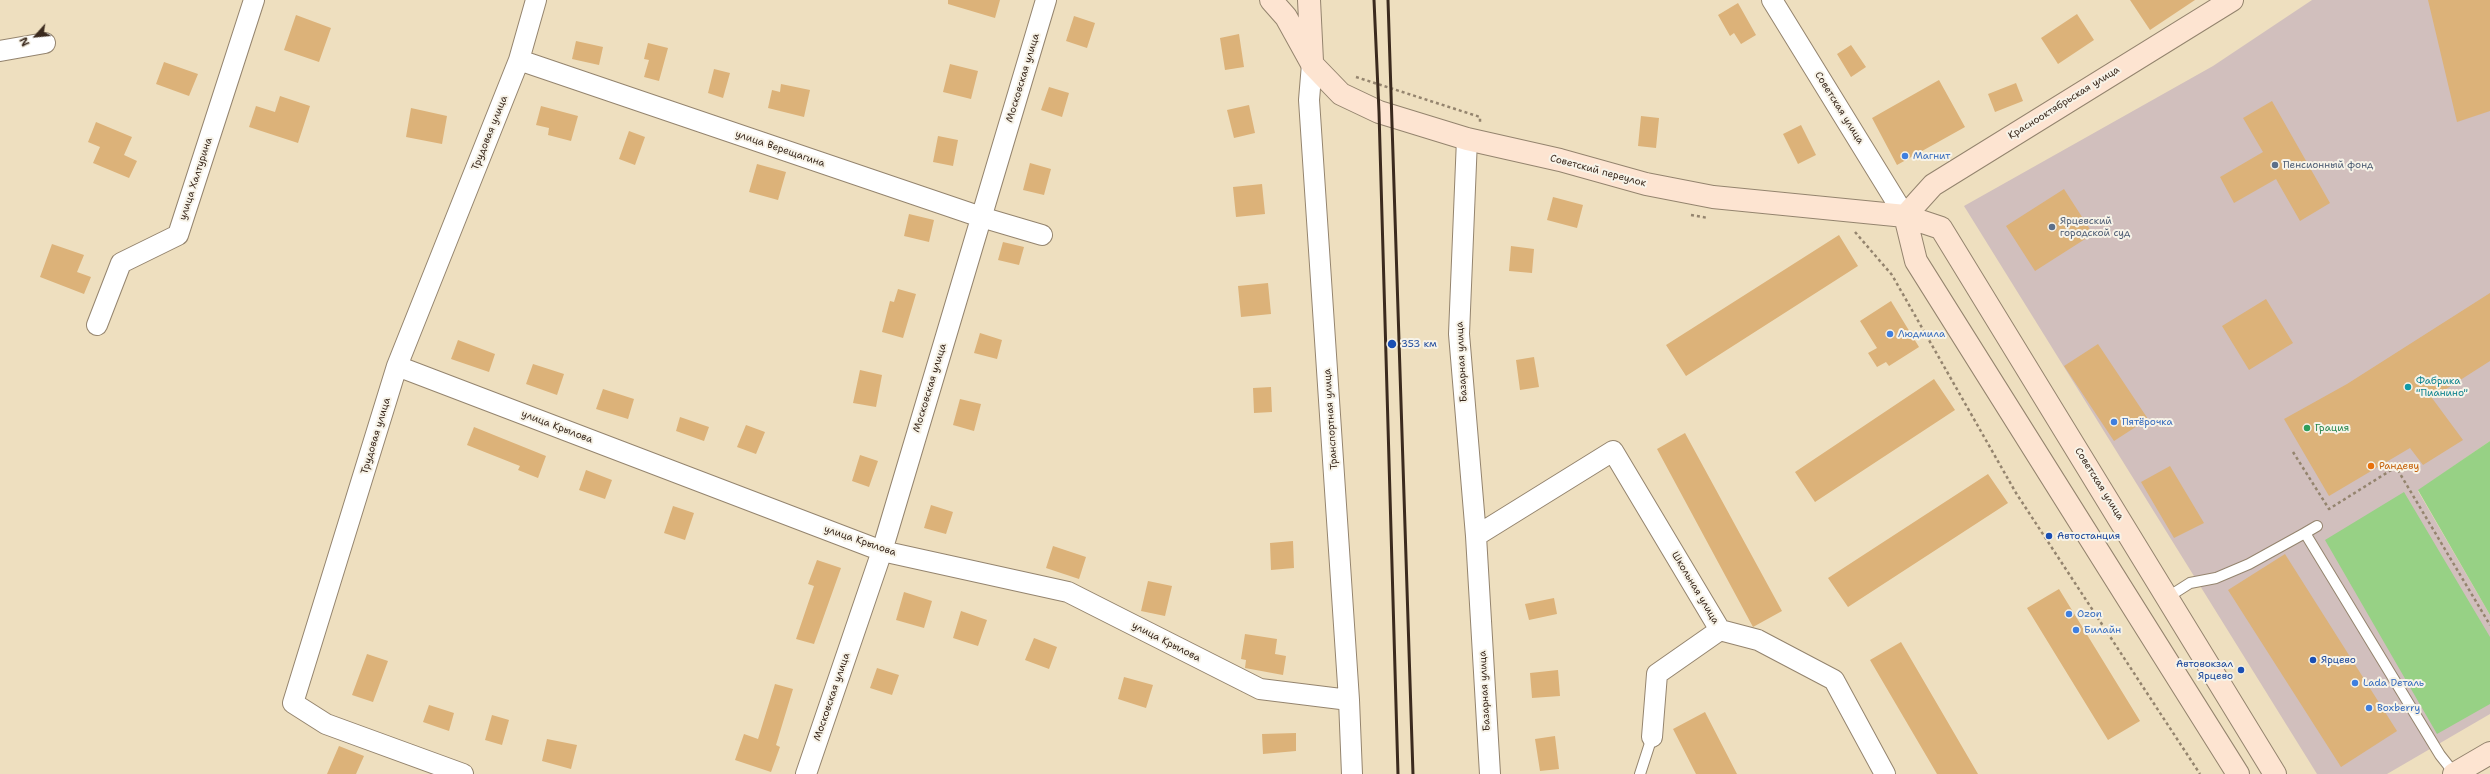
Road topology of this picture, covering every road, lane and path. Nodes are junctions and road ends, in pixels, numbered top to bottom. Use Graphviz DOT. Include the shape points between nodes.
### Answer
graph roads {
  1 [pos="254,0"];
  2 [pos="536,0"];
  3 [pos="1046,0"];
  4 [pos="1271,0"];
  5 [pos="1309,0"];
  6 [pos="1772,0"];
  7 [pos="2232,0"];
  8 [pos="45,43"];
  9 [pos="0,51"];
  10 [pos="519,60"];
  11 [pos="1312,64"];
  12 [pos="1467,139"];
  13 [pos="1905,216"];
  14 [pos="981,217"];
  15 [pos="1042,235"];
  16 [pos="1901,289"];
  17 [pos="97,325"];
  18 [pos="397,366"];
  19 [pos="2293,452"];
  20 [pos="2316,526"];
  21 [pos="2305,534"];
  22 [pos="1476,536"];
  23 [pos="882,551"];
  24 [pos="2168,597"];
  25 [pos="2490,624"];
  26 [pos="1720,630"];
  27 [pos="1349,700"];
  28 [pos="1652,737"];
  29 [pos="2490,753"];
  30 [pos="463,774"];
  31 [pos="806,774"];
  32 [pos="1352,774"];
  33 [pos="1490,774"];
  34 [pos="1640,774"];
  35 [pos="1885,774"];
  36 [pos="2200,774"];
  37 [pos="2238,774"];
  38 [pos="2275,774"];
  39 [pos="2454,774"];
  1 -- 17 [label="street, улица Халтурина" via="178,235 121,263"];
  2 -- 10 [label="street, Трудовая улица"];
  3 -- 14 [label="street, Московская улица"];
  4 -- 11 [label="main road, Советский переулок" via="1286,17"];
  5 -- 11 [label="main road"];
  6 -- 13 [label="street, Советская улица"];
  7 -- 13 [label="main road, Краснооктябрьская улица" via="1932,185"];
  8 -- 9 [label="street"];
  10 -- 14 [label="street, улица Верещагина"];
  10 -- 18 [label="street, Трудовая улица"];
  11 -- 12 [label="main road, Советский переулок" via="1341,94 1380,112"];
  11 -- 27 [label="street, Транспортная улица" via="1309,100"];
  12 -- 13 [label="main road, Советский переулок" via="1560,160 1646,184 1714,197"];
  12 -- 22 [label="street, Базарная улица" via="1459,334"];
  13 -- 24 [label="main road, Советская улица" via="1941,228"];
  13 -- 37 [label="main road, Советская улица" via="1916,261"];
  14 -- 15 [label="street, улица Верещагина"];
  14 -- 23 [label="street, Московская улица"];
  16 -- 36 [label="path" via="2016,493"];
  18 -- 23 [label="street, улица Крылова"];
  18 -- 30 [label="street, Трудовая улица" via="293,703 326,724"];
  19 -- 25 [label="path" via="2329,509 2396,467"];
  20 -- 21 [label="lane"];
  21 -- 24 [label="lane" via="2249,564 2216,578 2190,583"];
  21 -- 39 [label="lane"];
  22 -- 26 [label="street, Школьная улица" via="1613,451"];
  22 -- 33 [label="street, Базарная улица"];
  23 -- 27 [label="street, улица Крылова" via="1068,592 1260,689"];
  23 -- 31 [label="street, Московская улица"];
  24 -- 38 [label="main road, Советская улица"];
  26 -- 28 [label="street" via="1656,674"];
  26 -- 35 [label="street, Школьная улица" via="1758,640 1834,680"];
  27 -- 32 [label="street, Транспортная улица"];
  28 -- 34 [label="lane"];
  29 -- 39 [label="main road"];
}
